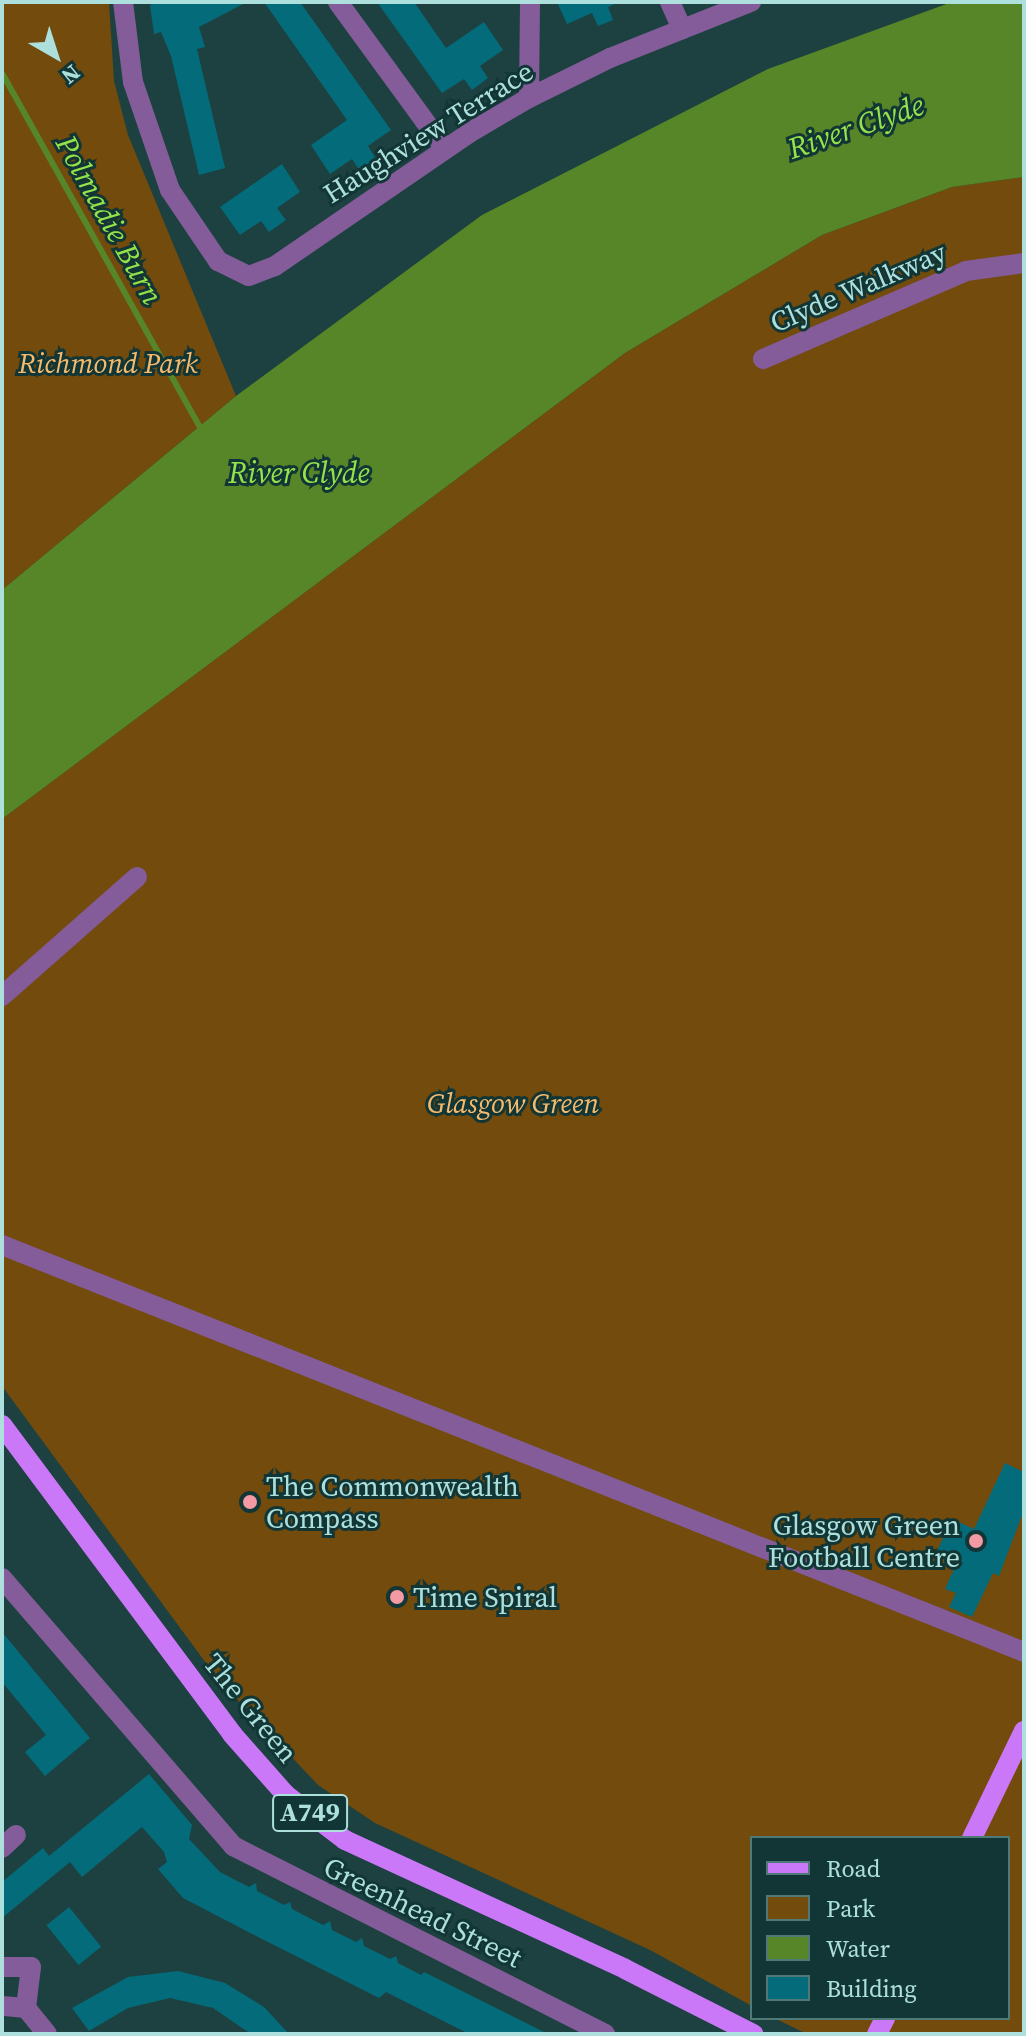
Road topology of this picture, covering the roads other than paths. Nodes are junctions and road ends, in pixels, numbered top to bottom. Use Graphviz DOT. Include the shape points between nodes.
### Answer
graph roads {
  1 [pos="123,2"];
  2 [pos="338,2"];
  3 [pos="530,2"];
  4 [pos="670,2"];
  5 [pos="751,2"];
  6 [pos="682,29"];
  7 [pos="529,98"];
  8 [pos="445,149"];
  9 [pos="1024,263"];
  10 [pos="763,359"];
  11 [pos="137,877"];
  12 [pos="2,996"];
  13 [pos="2,1245"];
  14 [pos="2,1425"];
  15 [pos="2,1578"];
  16 [pos="1024,1652"];
  17 [pos="1024,1731"];
  18 [pos="973,1836"];
  19 [pos="2,1967"];
  20 [pos="2,2006"];
  21 [pos="26,2008"];
  22 [pos="47,2034"];
  23 [pos="605,2034"];
  24 [pos="753,2034"];
  1 -- 8 [label="street, Haughview Terrace" via="126,49 141,113 173,197 228,269 249,276 275,266"];
  2 -- 8 [label="street"];
  3 -- 7 [label="street"];
  4 -- 6 [label="street"];
  5 -- 6 [label="street, Haughview Terrace"];
  6 -- 7 [label="street, Haughview Terrace"];
  7 -- 8 [label="street, Haughview Terrace"];
  9 -- 10 [label="street, Clyde Walkway" via="966,271"];
  11 -- 12 [label="street"];
  13 -- 16 [label="street"];
  14 -- 24 [label="main road, The Green / A749" via="232,1734 286,1795 345,1840"];
  15 -- 23 [label="street, Greenhead Street" via="233,1846"];
  17 -- 18 [label="main road"];
  19 -- 21 [label="street" via="31,1967"];
  20 -- 21 [label="street"];
  21 -- 22 [label="street"];
}
